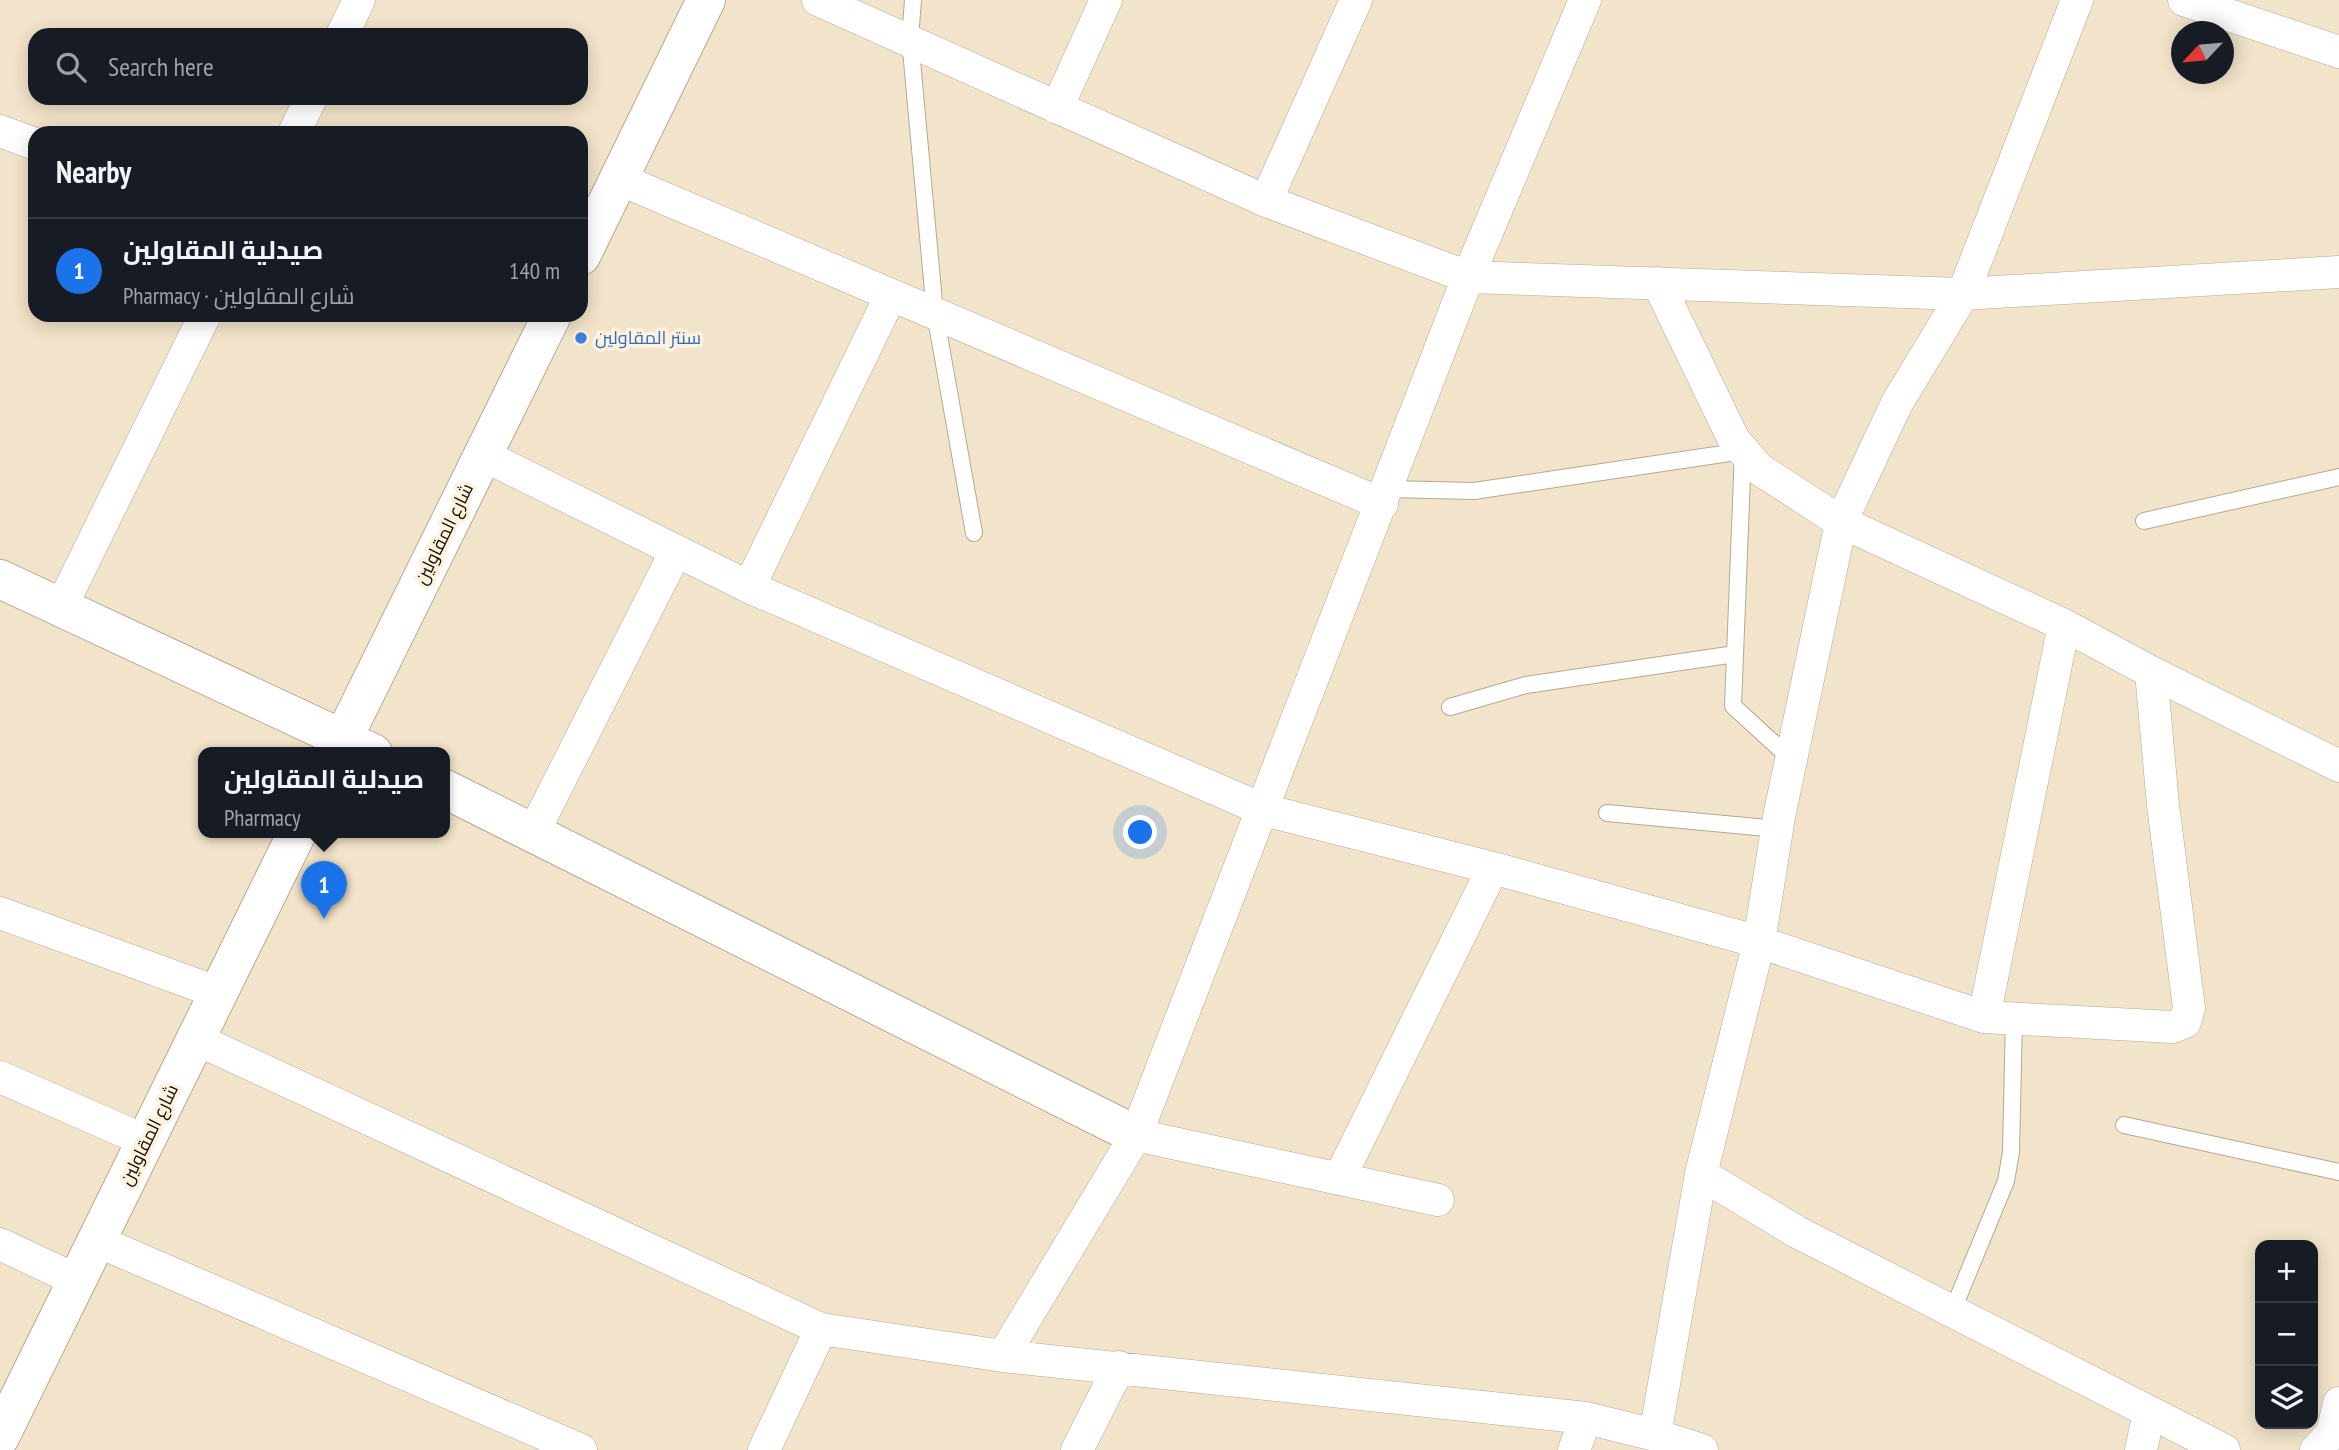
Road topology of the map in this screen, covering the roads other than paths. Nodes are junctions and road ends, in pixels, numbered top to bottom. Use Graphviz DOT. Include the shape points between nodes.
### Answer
graph roads {
  1 [pos="359,0"];
  2 [pos="706,0"];
  3 [pos="818,0"];
  4 [pos="913,0"];
  5 [pos="1106,0"];
  6 [pos="1356,0"];
  7 [pos="1585,0"];
  8 [pos="2077,0"];
  9 [pos="2184,0"];
  10 [pos="345,28"];
  11 [pos="910,39"];
  12 [pos="2339,52"];
  13 [pos="308,105"];
  14 [pos="1057,108"];
  15 [pos="297,126"];
  16 [pos="0,131"];
  17 [pos="28,141"];
  18 [pos="619,179"];
  19 [pos="1266,201"];
  20 [pos="588,242"];
  21 [pos="2339,272"];
  22 [pos="1468,277"];
  23 [pos="1658,283"];
  24 [pos="1963,294"];
  25 [pos="891,295"];
  26 [pos="935,313"];
  27 [pos="202,322"];
  28 [pos="549,322"];
  29 [pos="1743,451"];
  30 [pos="483,455"];
  31 [pos="2339,477"];
  32 [pos="1385,496"];
  33 [pos="2144,521"];
  34 [pos="1841,522"];
  35 [pos="974,533"];
  36 [pos="676,551"];
  37 [pos="0,579"];
  38 [pos="749,587"];
  39 [pos="61,607"];
  40 [pos="2064,625"];
  41 [pos="1735,654"];
  42 [pos="2151,672"];
  43 [pos="1450,707"];
  44 [pos="349,747"];
  45 [pos="351,747"];
  46 [pos="1791,760"];
  47 [pos="2339,766"];
  48 [pos="450,792"];
  49 [pos="1264,810"];
  50 [pos="1607,813"];
  51 [pos="1778,830"];
  52 [pos="533,833"];
  53 [pos="295,838"];
  54 [pos="1493,868"];
  55 [pos="0,913"];
  56 [pos="1759,942"];
  57 [pos="219,993"];
  58 [pos="1999,1018"];
  59 [pos="196,1040"];
  60 [pos="0,1077"];
  61 [pos="2124,1125"];
  62 [pos="1136,1135"];
  63 [pos="146,1141"];
  64 [pos="2339,1172"];
  65 [pos="1701,1174"];
  66 [pos="1339,1179"];
  67 [pos="1438,1200"];
  68 [pos="97,1241"];
  69 [pos="0,1244"];
  70 [pos="76,1280"];
  71 [pos="1952,1312"];
  72 [pos="821,1329"];
  73 [pos="1003,1356"];
  74 [pos="1119,1367"];
  75 [pos="2339,1403"];
  76 [pos="2149,1413"];
  77 [pos="1586,1418"];
  78 [pos="1655,1435"];
  79 [pos="0,1437"];
  80 [pos="581,1450"];
  81 [pos="764,1450"];
  82 [pos="1077,1450"];
  83 [pos="1574,1450"];
  84 [pos="1702,1450"];
  85 [pos="2141,1450"];
  86 [pos="2224,1450"];
  87 [pos="2316,1450"];
  1 -- 10 [label="street"];
  2 -- 18 [label="street"];
  3 -- 11 [label="street"];
  4 -- 11 [label="lane"];
  5 -- 14 [label="street"];
  6 -- 19 [label="street"];
  7 -- 22 [label="street"];
  8 -- 24 [label="street"];
  9 -- 12 [label="street"];
  11 -- 14 [label="street"];
  11 -- 26 [label="lane"];
  13 -- 15 [label="street"];
  14 -- 19 [label="street"];
  16 -- 17 [label="street"];
  18 -- 20 [label="street"];
  18 -- 25 [label="street"];
  19 -- 22 [label="street"];
  21 -- 24 [label="street"];
  22 -- 23 [label="street"];
  22 -- 32 [label="street"];
  23 -- 24 [label="street"];
  23 -- 29 [label="street"];
  24 -- 34 [label="street" via="1897,403"];
  25 -- 26 [label="street"];
  25 -- 38 [label="street"];
  26 -- 32 [label="street"];
  26 -- 35 [label="lane"];
  27 -- 39 [label="street"];
  28 -- 30 [label="street, شارع المقاولين"];
  29 -- 32 [label="lane" via="1474,491"];
  29 -- 34 [label="street" via="1759,469"];
  29 -- 41 [label="lane"];
  30 -- 36 [label="street"];
  30 -- 45 [label="street, شارع المقاولين"];
  31 -- 33 [label="lane"];
  32 -- 49 [label="street"];
  34 -- 40 [label="street"];
  34 -- 46 [label="street"];
  36 -- 38 [label="street"];
  36 -- 52 [label="street"];
  37 -- 39 [label="street"];
  38 -- 49 [label="street"];
  39 -- 44 [label="street"];
  40 -- 42 [label="street"];
  40 -- 58 [label="street"];
  41 -- 43 [label="lane" via="1526,685"];
  41 -- 46 [label="lane" via="1734,706"];
  42 -- 47 [label="street"];
  42 -- 58 [label="street" via="2189,1008 2185,1022 2173,1027"];
  46 -- 51 [label="street"];
  48 -- 52 [label="street"];
  49 -- 54 [label="street"];
  49 -- 62 [label="street"];
  50 -- 51 [label="lane"];
  51 -- 56 [label="street"];
  52 -- 62 [label="street"];
  53 -- 57 [label="street, شارع المقاولين"];
  54 -- 56 [label="street"];
  54 -- 66 [label="street"];
  55 -- 57 [label="street"];
  56 -- 58 [label="street"];
  56 -- 65 [label="street"];
  57 -- 59 [label="street, شارع المقاولين"];
  58 -- 71 [label="lane" via="2011,1152 2007,1181"];
  59 -- 63 [label="street, شارع المقاولين"];
  59 -- 72 [label="street"];
  60 -- 63 [label="street"];
  61 -- 64 [label="lane"];
  62 -- 66 [label="street"];
  62 -- 73 [label="street"];
  63 -- 68 [label="street, شارع المقاولين"];
  65 -- 71 [label="street" via="1797,1232"];
  65 -- 78 [label="street"];
  66 -- 67 [label="street"];
  68 -- 70 [label="street, شارع المقاولين"];
  68 -- 80 [label="street"];
  69 -- 70 [label="street"];
  70 -- 79 [label="street, شارع المقاولين"];
  71 -- 76 [label="street"];
  72 -- 73 [label="street"];
  72 -- 81 [label="street"];
  73 -- 74 [label="street"];
  74 -- 77 [label="street"];
  74 -- 82 [label="street"];
  75 -- 87 [label="street" via="2332,1433"];
  76 -- 85 [label="street"];
  76 -- 86 [label="street"];
  77 -- 78 [label="street"];
  77 -- 83 [label="street"];
  78 -- 84 [label="street"];
}
